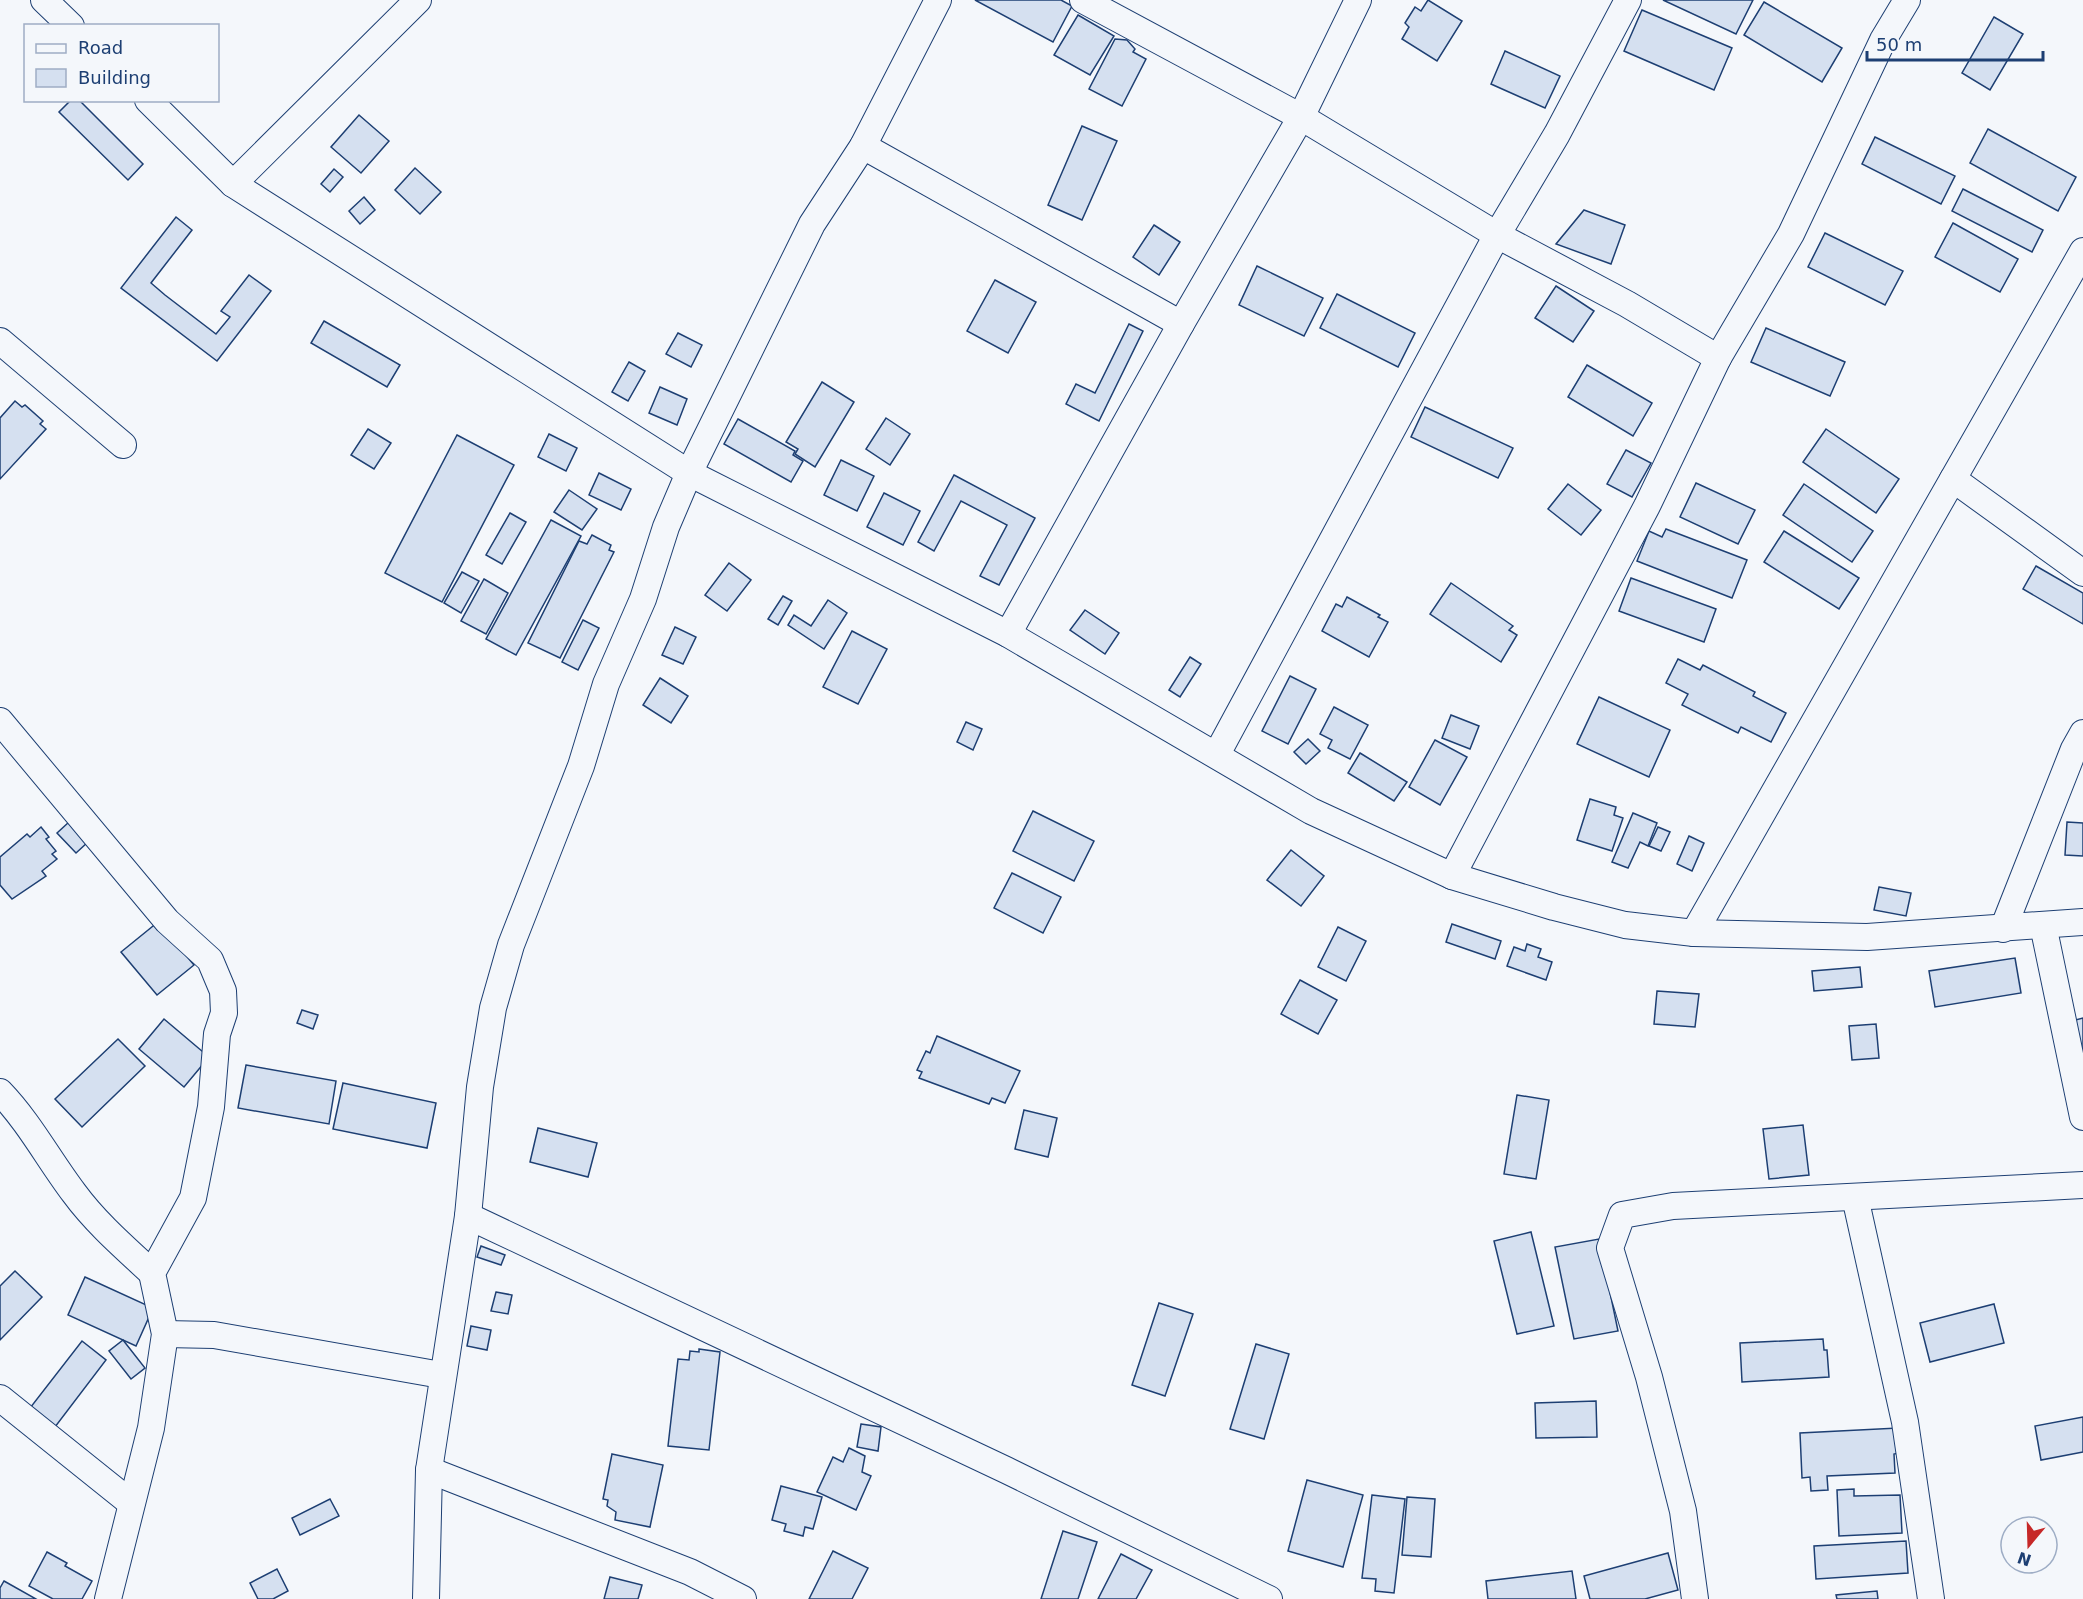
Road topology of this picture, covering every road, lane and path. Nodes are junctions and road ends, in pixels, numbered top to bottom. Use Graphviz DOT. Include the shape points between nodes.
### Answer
graph roads {
  1 [pos="45,0"];
  2 [pos="418,0"];
  3 [pos="938,0"];
  4 [pos="1083,0"];
  5 [pos="1358,0"];
  6 [pos="1628,0"];
  7 [pos="1907,0"];
  8 [pos="69,24"];
  9 [pos="149,102"];
  10 [pos="1300,117"];
  11 [pos="863,146"];
  12 [pos="233,184"];
  13 [pos="1497,235"];
  14 [pos="2083,251"];
  15 [pos="1180,324"];
  16 [pos="0,341"];
  17 [pos="1718,358"];
  18 [pos="123,445"];
  19 [pos="689,473"];
  20 [pos="1953,479"];
  21 [pos="2083,573"];
  22 [pos="1008,634"];
  23 [pos="0,721"];
  24 [pos="2083,732"];
  25 [pos="1217,754"];
  26 [pos="1452,876"];
  27 [pos="2083,922"];
  28 [pos="2043,926"];
  29 [pos="2003,929"];
  30 [pos="1694,933"];
  31 [pos="0,1092"];
  32 [pos="2083,1117"];
  33 [pos="2083,1185"];
  34 [pos="1855,1197"];
  35 [pos="468,1216"];
  36 [pos="152,1274"];
  37 [pos="165,1334"];
  38 [pos="441,1375"];
  39 [pos="0,1398"];
  40 [pos="429,1470"];
  41 [pos="131,1503"];
  42 [pos="108,1599"];
  43 [pos="426,1599"];
  44 [pos="743,1599"];
  45 [pos="1269,1599"];
  46 [pos="1695,1599"];
  47 [pos="1931,1599"];
  1 -- 8 [label="street"];
  2 -- 12 [label="street"];
  3 -- 11 [label="street"];
  4 -- 10 [label="street"];
  5 -- 10 [label="street"];
  6 -- 13 [label="street" via="1557,134"];
  7 -- 17 [label="street" via="1883,40 1791,234"];
  9 -- 12 [label="street"];
  10 -- 13 [label="street"];
  10 -- 15 [label="street"];
  11 -- 15 [label="street"];
  11 -- 19 [label="street" via="812,224"];
  12 -- 19 [label="street"];
  13 -- 17 [label="street"];
  13 -- 25 [label="street"];
  14 -- 20 [label="street"];
  15 -- 22 [label="street"];
  16 -- 18 [label="street"];
  17 -- 26 [label="street" via="1647,506"];
  19 -- 22 [label="street"];
  19 -- 35 [label="street" via="666,527 643,599 606,684 581,766 511,945 493,1008 480,1087"];
  20 -- 21 [label="street"];
  20 -- 30 [label="street"];
  22 -- 25 [label="street"];
  23 -- 36 [label="street" via="167,921 210,960 223,991 224,1013 217,1034 211,1107 193,1198"];
  24 -- 29 [label="street"];
  25 -- 26 [label="street" via="1311,811"];
  26 -- 30 [label="street" via="1625,925"];
  27 -- 28 [label="street"];
  28 -- 29 [label="street"];
  28 -- 32 [label="street"];
  29 -- 30 [label="street" via="1867,937"];
  31 -- 36 [label="street" via="76,1195"];
  33 -- 34 [label="street"];
  34 -- 46 [label="street" via="1673,1206 1622,1215 1610,1248 1649,1377 1683,1511"];
  34 -- 47 [label="street" via="1905,1422"];
  35 -- 38 [label="street"];
  35 -- 45 [label="street"];
  36 -- 37 [label="street"];
  37 -- 38 [label="street" via="214,1335"];
  37 -- 41 [label="street" via="152,1428"];
  38 -- 40 [label="street"];
  39 -- 41 [label="street"];
  40 -- 43 [label="street"];
  40 -- 44 [label="street" via="690,1572"];
  41 -- 42 [label="street"];
}
